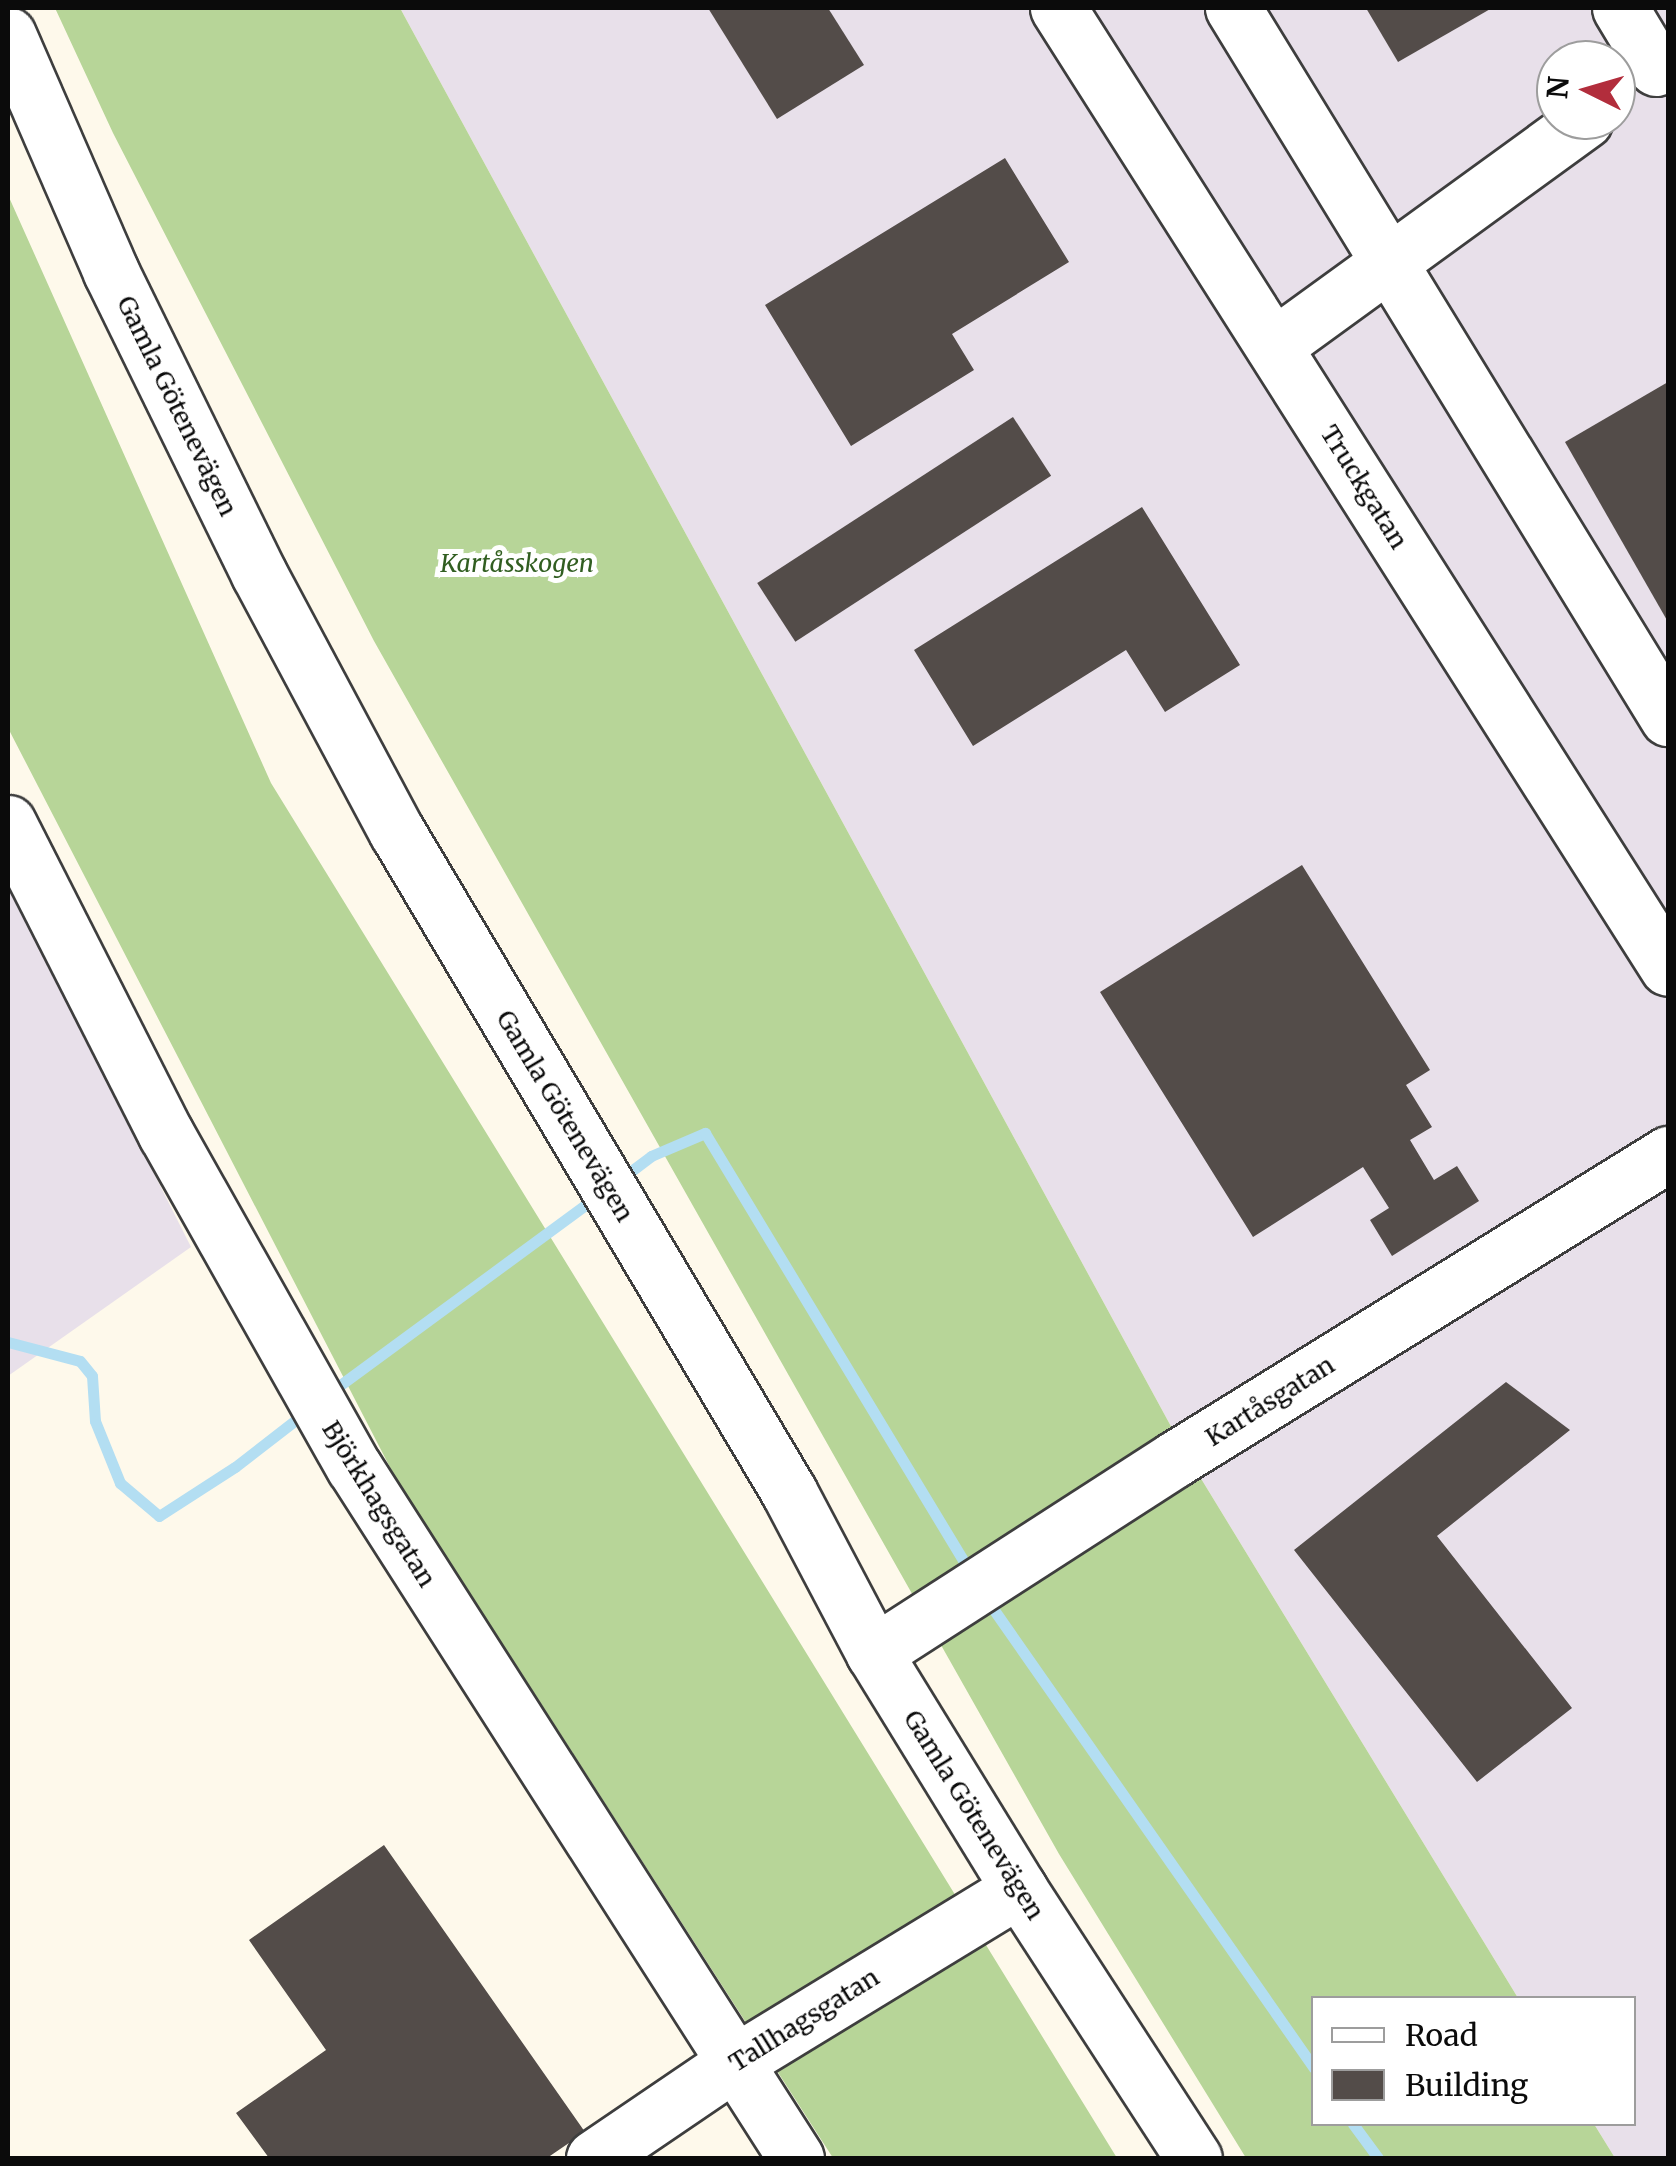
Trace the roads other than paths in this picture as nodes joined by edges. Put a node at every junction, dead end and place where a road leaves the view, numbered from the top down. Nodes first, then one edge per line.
1 (1058, 8) edge
2 (1233, 8) edge
3 (1620, 8) edge
4 (8, 35) edge
5 (1647, 78) edge
6 (1558, 140) edge
7 (1392, 262) junction
8 (1274, 346) junction
9 (1668, 718) edge
10 (8, 823) edge
11 (1668, 968) edge
12 (1668, 1154) edge
13 (874, 1653) junction
14 (1019, 1889) junction
15 (734, 2063) junction
16 (594, 2158) edge
17 (796, 2158) edge
18 (1194, 2158) edge

1 - 8 street, Truckgatan
2 - 7 street
3 - 5 street
4 - 13 street, Gamla Götenevägen
6 - 7 street
7 - 8 street
7 - 9 street
8 - 11 street, Truckgatan
10 - 15 street, Björkhagsgatan
12 - 13 street, Kartåsgatan
13 - 14 street, Gamla Götenevägen
14 - 15 street, Tallhagsgatan
14 - 18 street, Gamla Götenevägen
15 - 16 street, Tallhagsgatan
15 - 17 street, Björkhagsgatan

